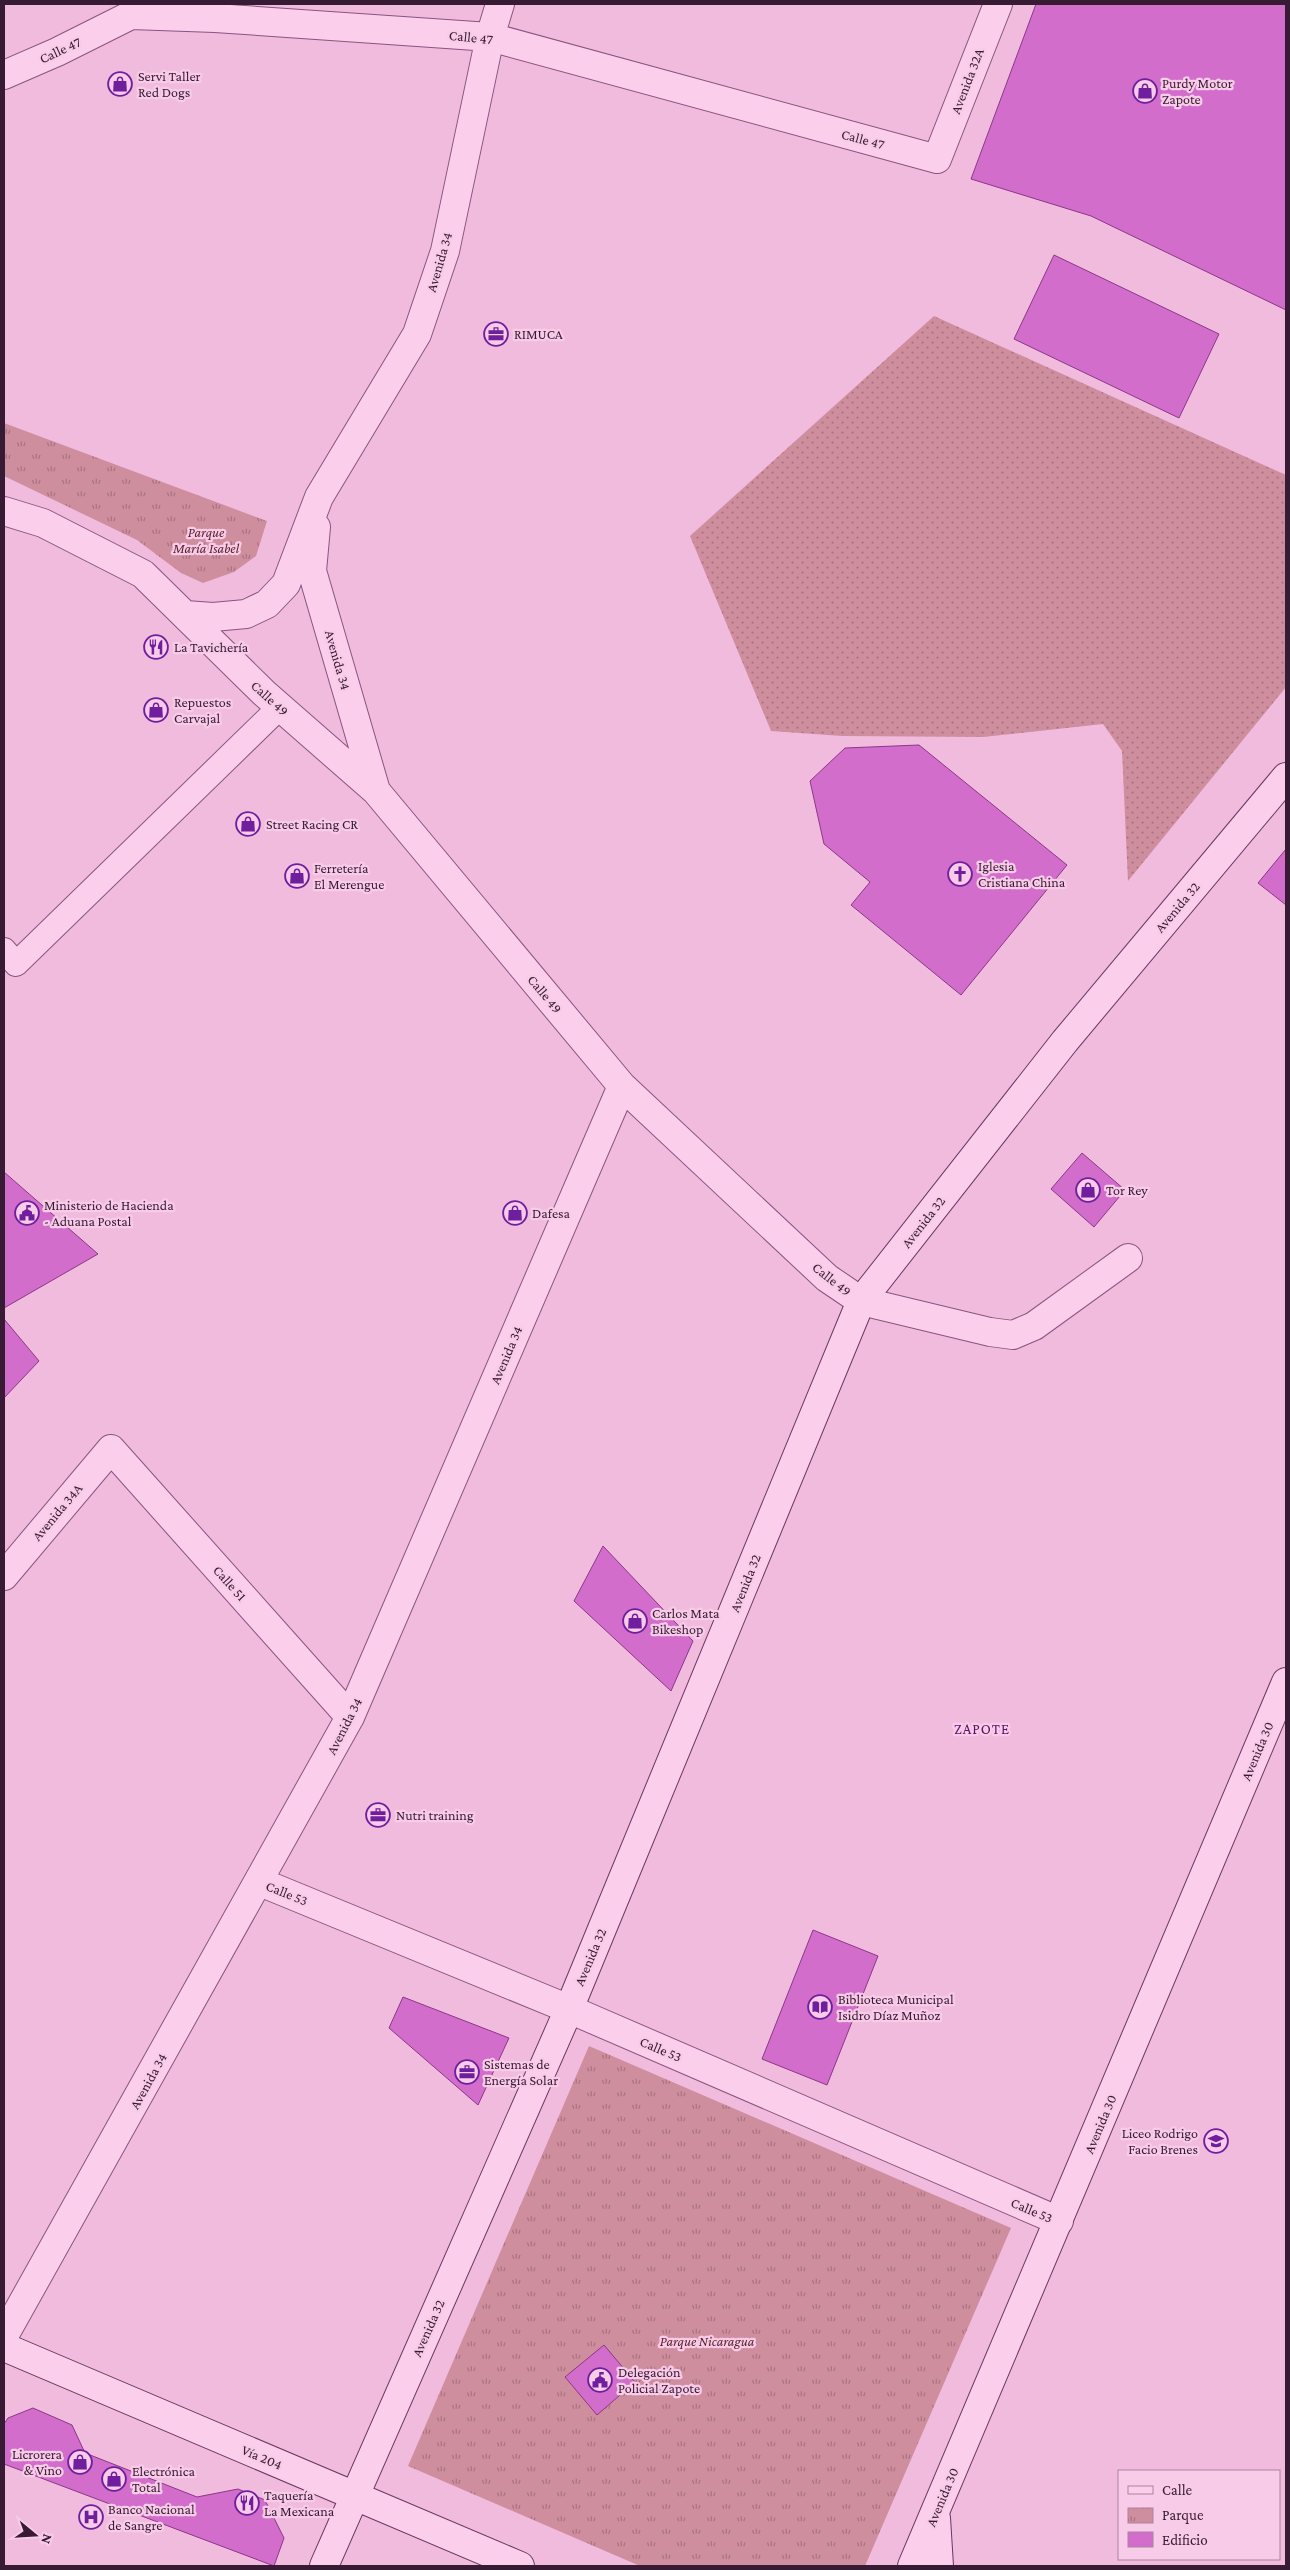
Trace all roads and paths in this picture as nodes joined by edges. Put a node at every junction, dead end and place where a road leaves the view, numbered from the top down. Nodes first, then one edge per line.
1 (500, 4) edge
2 (998, 4) edge
3 (490, 37) junction
4 (4, 75) edge
5 (937, 159) joint
6 (319, 497) junction
7 (4, 511) edge
8 (185, 615) junction
9 (280, 708) junction
10 (1286, 777) edge
11 (376, 791) junction
12 (4, 950) edge
13 (622, 1086) junction
14 (1128, 1258) dead end
15 (861, 1301) junction
16 (110, 1449) joint
17 (4, 1576) edge
18 (1286, 1682) edge
19 (350, 1717) junction
20 (260, 1882) junction
21 (569, 2009) junction
22 (1059, 2221) junction
23 (4, 2336) edge
24 (4, 2347) edge
25 (354, 2496) junction
26 (936, 2513) junction
27 (324, 2566) edge
28 (520, 2566) edge
29 (912, 2566) edge
30 (939, 2566) edge

1 - 3 street, Avenida 34
2 - 5 street, Avenida 32A
3 - 4 street, Calle 47
3 - 5 street, Calle 47
3 - 6 street, Avenida 34
6 - 8 street, Avenida 34
6 - 11 street, Avenida 34
7 - 8 street, Calle 49
8 - 9 street, Calle 49
9 - 11 street, Calle 49
9 - 12 lane
10 - 15 street, Avenida 32
11 - 13 street, Calle 49
13 - 15 street, Calle 49
13 - 19 street, Avenida 34
14 - 15 street, Calle 49
15 - 21 street, Avenida 32
16 - 17 street, Avenida 34A
16 - 19 street, Calle 51
18 - 22 street, Avenida 30
19 - 20 street, Avenida 34
20 - 21 street, Calle 53
20 - 23 street, Avenida 34
21 - 22 street, Calle 53
21 - 25 street, Avenida 32
22 - 26 street, Avenida 30
24 - 25 street, Vía 204
25 - 27 street, Avenida 32
25 - 28 street, Vía 204
26 - 29 street, Avenida 30
26 - 30 street

